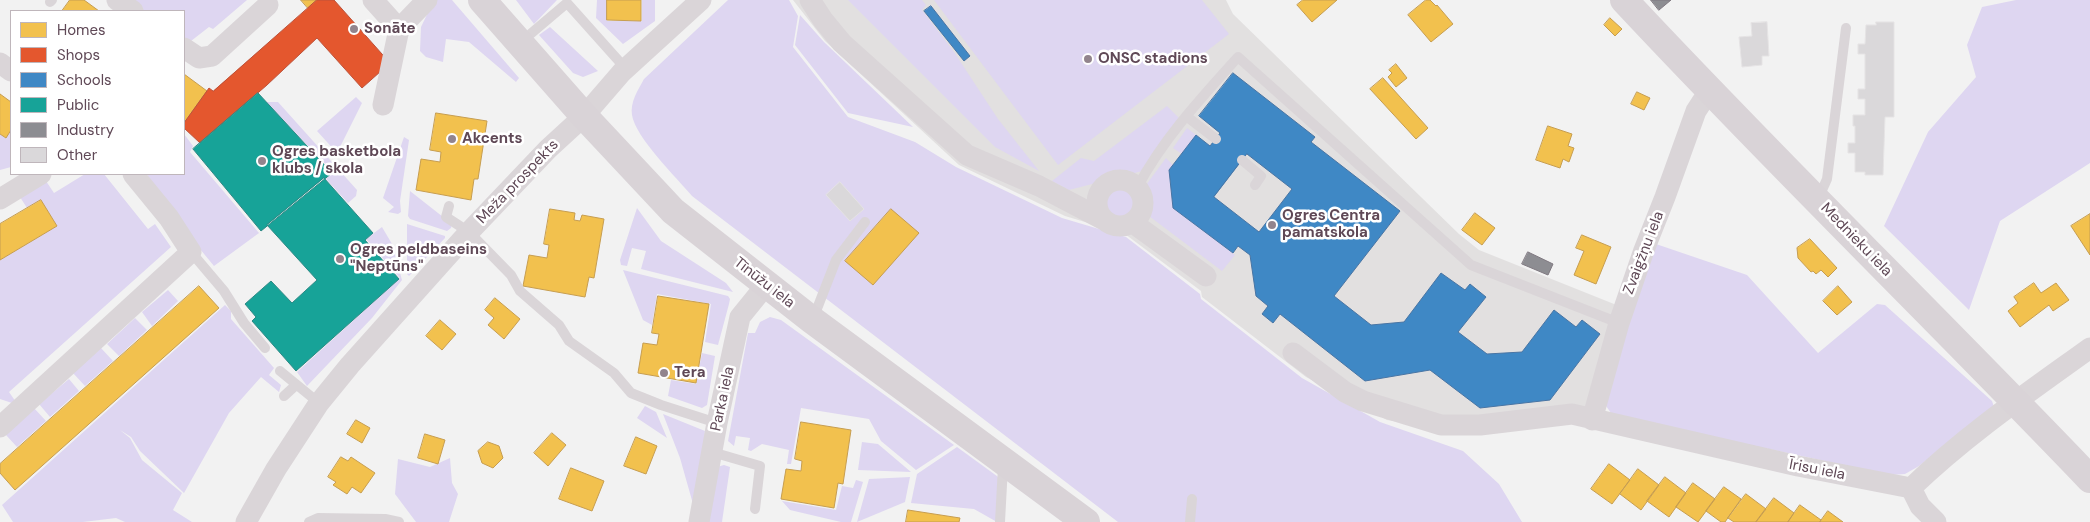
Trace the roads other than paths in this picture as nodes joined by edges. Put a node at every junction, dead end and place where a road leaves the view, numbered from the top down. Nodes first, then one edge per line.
1 (117, 0) edge
2 (374, 0) edge
3 (427, 0) edge
4 (482, 0) edge
5 (701, 0) edge
6 (810, 0) edge
7 (1624, 0) edge
8 (268, 5) dead end
9 (132, 10) edge
10 (1846, 28) dead end
11 (399, 29) junction
12 (520, 43) junction
13 (185, 49) edge
14 (626, 69) junction
15 (1709, 91) junction
16 (383, 105) dead end
17 (584, 116) junction
18 (1186, 116) junction
19 (1216, 139) dead end
20 (1242, 160) dead end
21 (40, 175) edge
22 (134, 175) edge
23 (1255, 184) dead end
24 (1137, 188) junction
25 (1100, 193) junction
26 (1061, 198) junction
27 (1815, 198) junction
28 (0, 199) edge
29 (448, 206) dead end
30 (1104, 220) junction
31 (865, 222) dead end
32 (1132, 223) junction
33 (469, 232) junction
34 (190, 252) junction
35 (1206, 276) dead end
36 (766, 285) junction
37 (812, 320) junction
38 (1619, 324) junction
39 (265, 348) dead end
40 (2090, 348) edge
41 (1293, 353) dead end
42 (280, 370) dead end
43 (296, 385) junction
44 (284, 396) dead end
45 (2016, 402) junction
46 (319, 403) junction
47 (1592, 420) junction
48 (717, 423) junction
49 (0, 427) edge
50 (712, 452) junction
51 (1004, 461) junction
52 (2090, 479) edge
53 (1911, 488) junction
54 (1192, 499) dead end
55 (756, 509) dead end
56 (246, 522) edge
57 (309, 522) edge
58 (399, 522) edge
59 (699, 522) edge
60 (1000, 522) edge
61 (1086, 522) edge
62 (1190, 522) edge
63 (1936, 522) edge

1 - 9 street
2 - 11 street
3 - 11 street
4 - 12 main road, Tīnūžu iela
5 - 14 street, Meža prospekts
6 - 26 street
7 - 15 main road, Mednieku iela
8 - 13 street
10 - 27 lane
11 - 16 street
12 - 14 lane
12 - 17 main road, Tīnūžu iela
14 - 17 street, Meža prospekts
15 - 27 main road, Mednieku iela
15 - 38 street, Zvaigžņu iela
17 - 33 street, Meža prospekts
17 - 36 main road, Tīnūžu iela
18 - 19 lane
18 - 24 lane
18 - 38 lane
20 - 23 lane
21 - 28 street
22 - 34 street
24 - 25 street
24 - 32 street
25 - 26 street
25 - 30 street
26 - 30 street
27 - 45 main road, Mednieku iela
29 - 33 lane
30 - 32 street
31 - 37 lane
32 - 35 street
33 - 46 street, Meža prospekts
33 - 48 lane
34 - 39 lane
34 - 49 street
36 - 37 main road, Tīnūžu iela
36 - 48 street, Parka iela
37 - 51 main road, Tīnūžu iela
38 - 47 street, Zvaigžņu iela
40 - 45 street
41 - 47 street, Īrisu iela
42 - 43 lane
43 - 44 lane
43 - 46 lane
45 - 52 main road, Mednieku iela
45 - 53 street
46 - 56 street, Meža prospekts
47 - 53 street, Īrisu iela
48 - 50 street, Parka iela
50 - 55 lane
50 - 59 street, Parka iela
51 - 60 lane
51 - 61 main road, Tīnūžu iela
53 - 63 street
54 - 62 lane
57 - 58 lane

